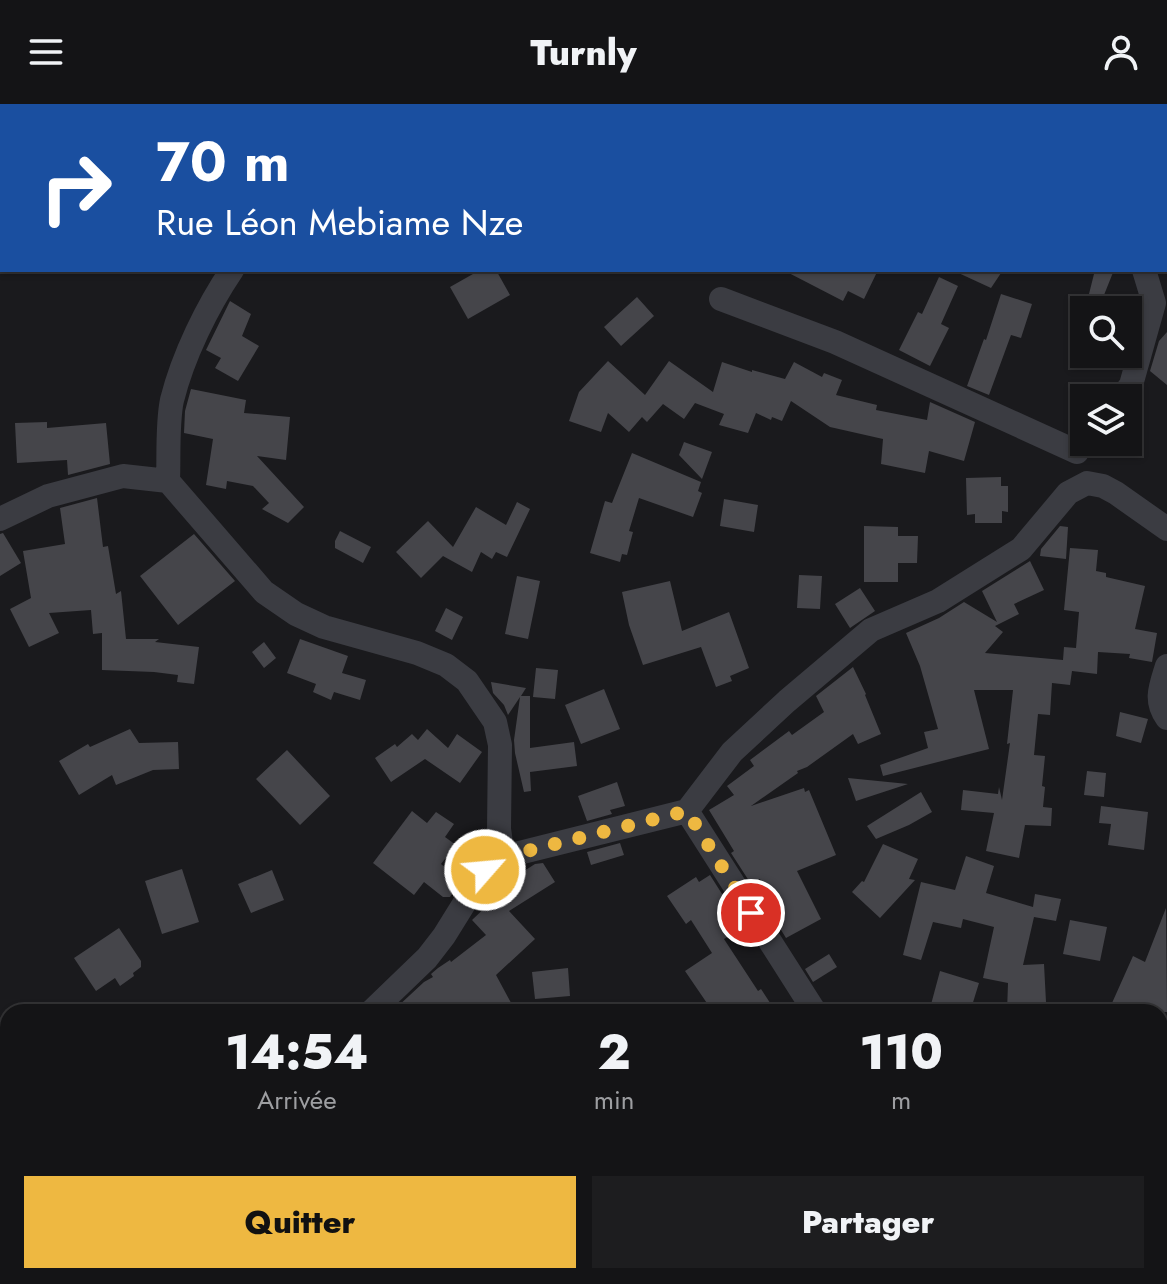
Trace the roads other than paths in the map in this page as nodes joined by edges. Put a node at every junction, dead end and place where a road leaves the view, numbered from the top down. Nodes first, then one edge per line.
1 (231, 272) edge
2 (1145, 272) edge
3 (721, 299) dead end
4 (1131, 384) edge
5 (1070, 442) edge
6 (1082, 456) edge
7 (168, 481) junction
8 (1087, 483) junction
9 (0, 519) edge
10 (1167, 529) edge
11 (1167, 666) edge
12 (1167, 718) edge
13 (687, 811) junction
14 (503, 857) junction
15 (379, 1004) edge
16 (810, 1004) edge

1 - 7 street
2 - 4 street
3 - 5 street
6 - 8 street
7 - 9 street
7 - 14 street
8 - 10 street
8 - 13 street
11 - 12 street
13 - 14 street
13 - 16 street
14 - 15 street

